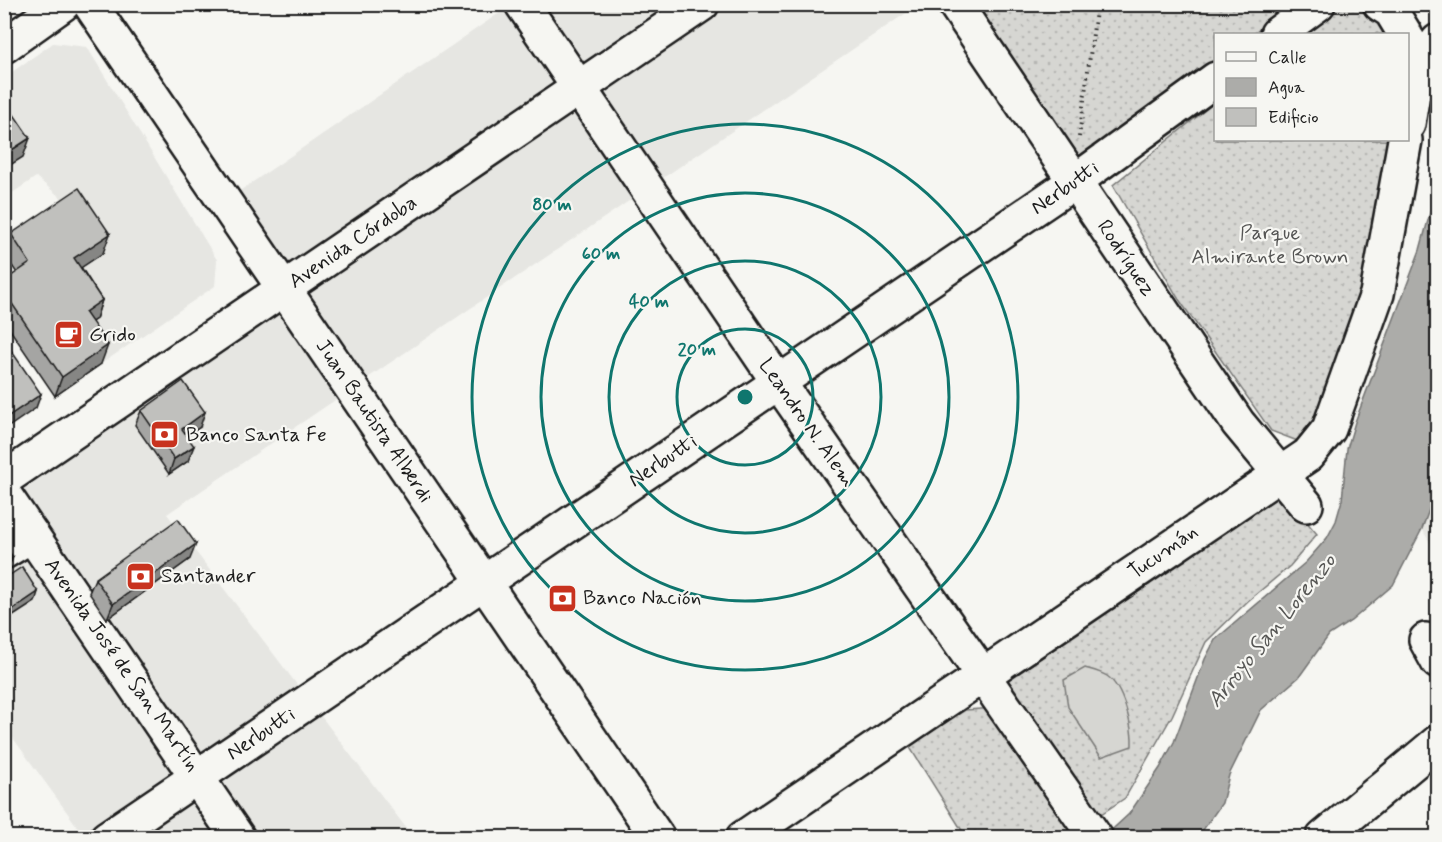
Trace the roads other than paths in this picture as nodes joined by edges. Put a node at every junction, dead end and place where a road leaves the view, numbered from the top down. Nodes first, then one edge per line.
1 (63, 4) edge
2 (90, 4) edge
3 (522, 4) edge
4 (702, 4) edge
5 (955, 4) edge
6 (1318, 4) edge
7 (1380, 4) edge
8 (1277, 33) edge
9 (1404, 33) edge
10 (1437, 41) edge
11 (4, 46) edge
12 (1412, 54) edge
13 (1214, 80) edge
14 (578, 88) junction
15 (1409, 96) edge
16 (1405, 141) edge
17 (1074, 182) junction
18 (285, 288) junction
19 (779, 383) junction
20 (1278, 473) junction
21 (4, 479) edge
22 (4, 494) edge
23 (1306, 505) dead end
24 (32, 535) junction
25 (4, 552) edge
26 (484, 583) junction
27 (983, 676) junction
28 (1437, 742) edge
29 (198, 777) junction
30 (107, 837) edge
31 (238, 837) edge
32 (658, 837) edge
33 (743, 837) edge
34 (1096, 837) edge
35 (1323, 837) edge

1 - 11 street
2 - 18 street, Juan Bautista Alberdi
3 - 14 street, Leandro N. Alem
4 - 14 street, Avenida Córdoba
5 - 17 street, Rodríguez
6 - 8 street
7 - 9 street
10 - 12 street
12 - 15 street
13 - 17 street, Nerbutti
14 - 18 street, Avenida Córdoba
14 - 19 street, Leandro N. Alem
16 - 20 street, Tucumán
17 - 19 street, Nerbutti
17 - 20 street, Rodríguez
18 - 21 street, Avenida Córdoba
18 - 26 street, Juan Bautista Alberdi
19 - 26 street, Nerbutti
19 - 27 street, Leandro N. Alem
20 - 23 street, Rodríguez
20 - 27 street, Tucumán
22 - 24 street, Avenida José de San Martín
24 - 25 street
24 - 29 street, Avenida José de San Martín
26 - 29 street, Nerbutti
26 - 32 street, Juan Bautista Alberdi
27 - 33 street, Tucumán
27 - 34 street, Leandro N. Alem
28 - 35 street
29 - 30 street, Nerbutti
29 - 31 street, Avenida José de San Martín

